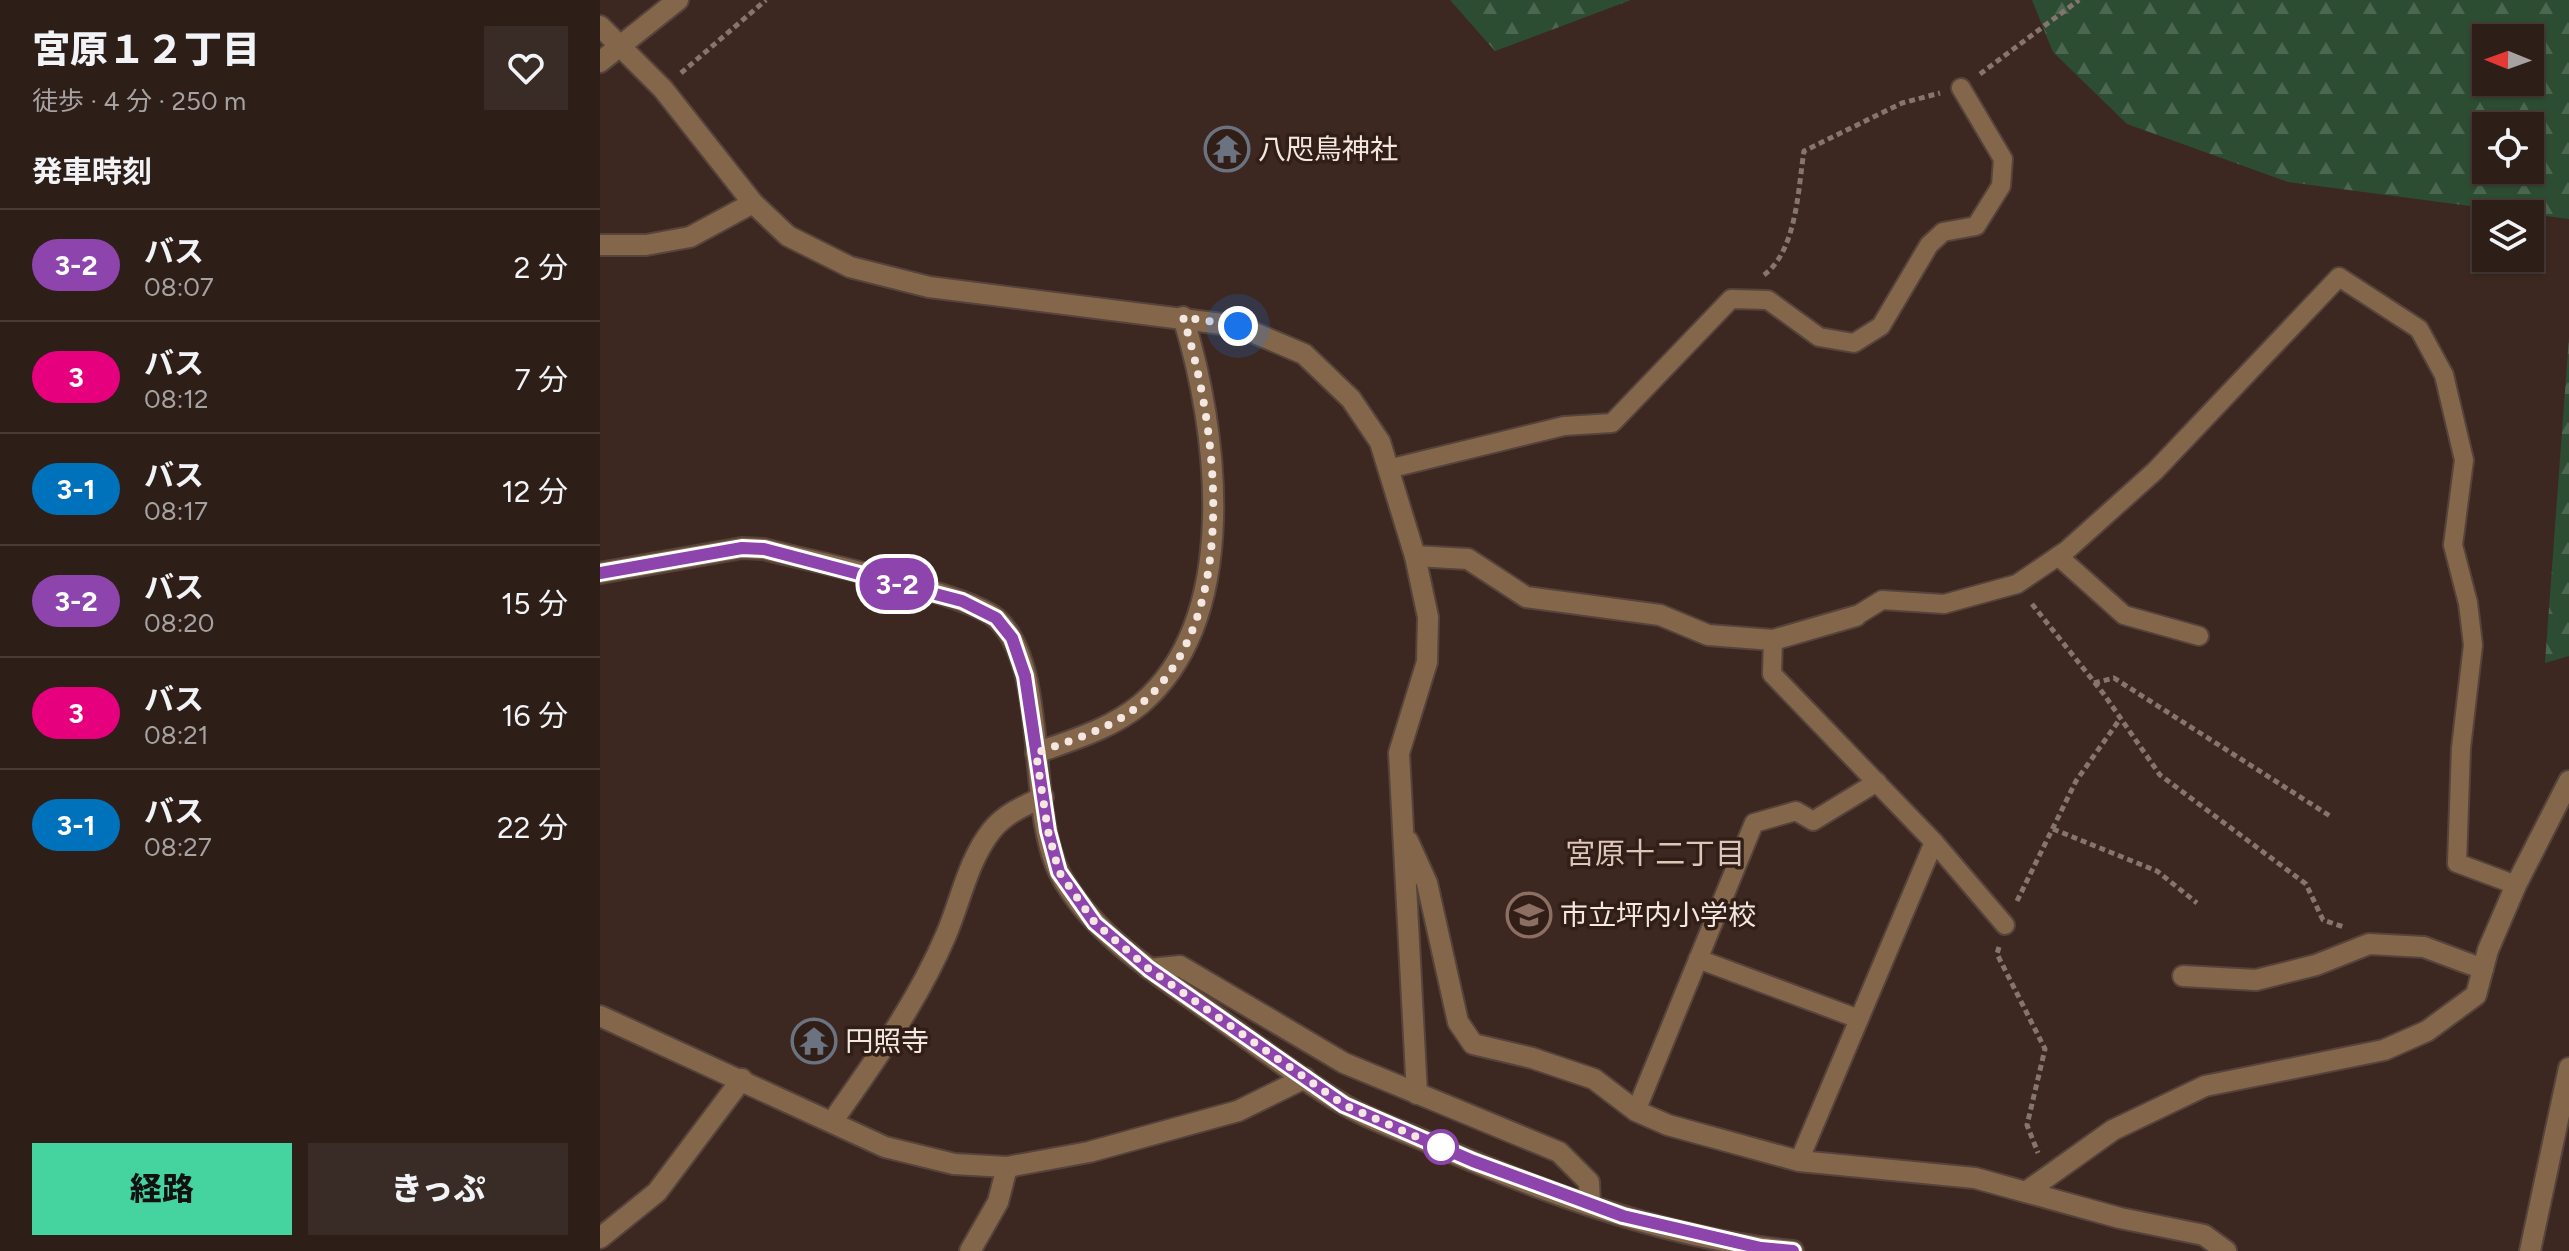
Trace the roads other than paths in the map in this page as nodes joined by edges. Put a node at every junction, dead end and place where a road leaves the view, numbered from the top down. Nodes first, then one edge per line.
1 (678, 0) edge
2 (600, 26) edge
3 (619, 48) junction
4 (600, 62) edge
5 (1961, 88) road end
6 (753, 203) junction
7 (600, 245) edge
8 (1183, 317) junction
9 (1388, 469) junction
10 (1415, 556) junction
11 (2058, 556) junction
12 (600, 573) edge
13 (1856, 616) joint
14 (2199, 636) dead end
15 (1773, 640) junction
16 (1036, 753) junction
17 (2569, 781) edge
18 (1877, 782) junction
19 (1043, 797) junction
20 (1403, 830) junction
21 (1934, 842) junction
22 (2516, 885) junction
23 (2005, 925) road end
24 (1698, 959) junction
25 (1149, 969) junction
26 (2483, 969) junction
27 (2183, 976) dead end
28 (600, 1016) edge
29 (1859, 1019) junction
30 (2569, 1068) edge
31 (1305, 1078) junction
32 (742, 1079) junction
33 (1417, 1094) junction
34 (1636, 1111) junction
35 (832, 1122) junction
36 (1799, 1161) junction
37 (1007, 1167) junction
38 (2026, 1192) junction
39 (1590, 1204) junction
40 (600, 1238) edge
41 (970, 1251) edge
42 (1793, 1251) edge
43 (2226, 1251) edge
44 (2530, 1251) edge

1 - 3 street
2 - 3 street
3 - 4 street
3 - 6 street
5 - 9 lane
6 - 7 street
6 - 8 street
8 - 9 street
8 - 16 street
9 - 10 street
10 - 15 street
10 - 20 street
11 - 13 lane
11 - 14 lane
11 - 22 lane
12 - 16 street
13 - 15 street
15 - 18 lane
16 - 19 street
17 - 22 street
18 - 21 lane
18 - 24 lane
19 - 25 street
19 - 35 street
20 - 33 street
20 - 34 street
21 - 23 lane
21 - 29 lane
22 - 26 street
24 - 29 lane
24 - 34 lane
25 - 31 street
25 - 33 street
26 - 27 street
26 - 38 street
28 - 32 street
29 - 36 lane
30 - 44 street
31 - 37 street
31 - 39 street
32 - 35 street
32 - 40 street
33 - 39 street
34 - 36 street
35 - 37 street
36 - 38 street
37 - 41 street
38 - 43 street
39 - 42 street

